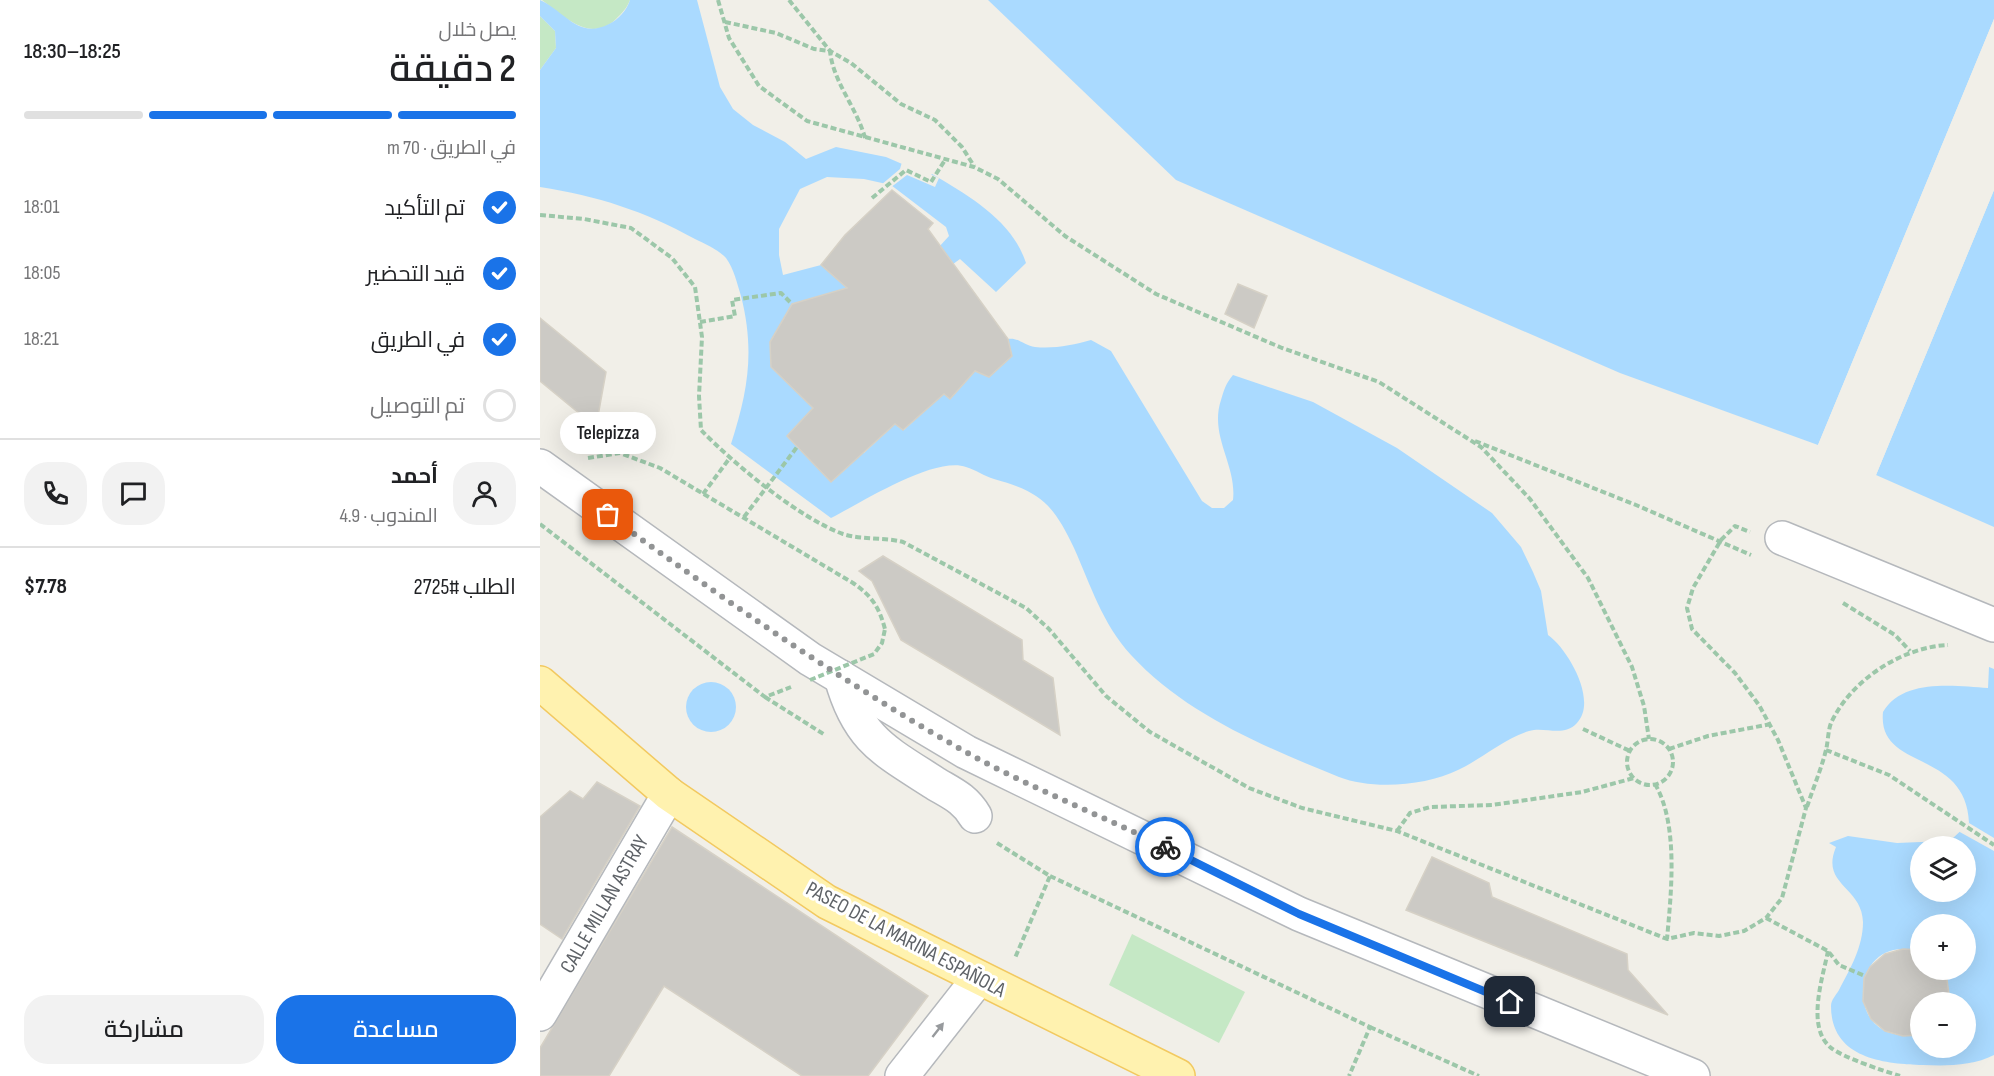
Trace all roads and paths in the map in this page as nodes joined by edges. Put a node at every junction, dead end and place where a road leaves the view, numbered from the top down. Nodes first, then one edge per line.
1 (718, 0) edge
2 (789, 0) edge
3 (725, 22) junction
4 (830, 51) junction
5 (865, 138) junction
6 (945, 160) junction
7 (974, 167) junction
8 (872, 198) dead end
9 (540, 214) edge
10 (792, 304) dead end
11 (700, 322) junction
12 (1465, 437) junction
13 (797, 447) dead end
14 (586, 458) dead end
15 (729, 459) junction
16 (540, 466) edge
17 (703, 494) junction
18 (744, 517) junction
19 (540, 524) edge
20 (1786, 539) joint
21 (1721, 540) junction
22 (1752, 556) dead end
23 (1836, 600) dead end
24 (1994, 625) edge
25 (1957, 648) dead end
26 (1910, 651) junction
27 (826, 679) junction
28 (540, 683) edge
29 (1771, 724) junction
30 (1583, 729) dead end
31 (1649, 739) junction
32 (1669, 749) junction
33 (1826, 750) junction
34 (1630, 751) junction
35 (1634, 778) junction
36 (1654, 784) junction
37 (669, 794) junction
38 (1806, 808) junction
39 (975, 816) dead end
40 (1397, 831) junction
41 (1994, 845) edge
42 (1050, 876) dead end
43 (1766, 918) junction
44 (1667, 939) junction
45 (1828, 951) junction
46 (1865, 976) dead end
47 (979, 978) junction
48 (540, 1014) edge
49 (1370, 1027) junction
50 (902, 1076) edge
51 (1178, 1076) edge
52 (1349, 1076) edge
53 (1479, 1076) edge
54 (1693, 1076) edge
55 (1900, 1076) edge

1 - 3 path
2 - 4 path
3 - 4 path
3 - 5 path
4 - 5 path
4 - 7 path
5 - 6 path
6 - 7 path
6 - 8 path
7 - 12 path
9 - 11 path
10 - 11 path
11 - 15 path
12 - 21 path
12 - 31 path
13 - 18 path, bridge
14 - 17 path
15 - 17 path
15 - 40 path
16 - 27 street
17 - 18 path
18 - 27 path, bridge
19 - 27 path
20 - 21 path
20 - 24 street
21 - 22 path
21 - 29 path
23 - 26 path
25 - 26 path
26 - 33 path
27 - 39 street
27 - 54 street
28 - 37 main road, PASEO DE LA MARINA ESPAÑOLA
29 - 32 path
29 - 38 path
30 - 34 path
31 - 32 path
31 - 34 path
32 - 36 path
33 - 38 path
33 - 41 path
34 - 35 path
35 - 36 path
35 - 40 path
36 - 44 path
37 - 47 main road, PASEO DE LA MARINA ESPAÑOLA
37 - 48 street, CALLE MILLAN ASTRAY
38 - 43 path
40 - 44 path
42 - 49 path
43 - 44 path
43 - 45 path
45 - 46 path
45 - 55 path
50 -> 47 street
47 - 51 main road, PASEO DE LA MARINA ESPAÑOLA
49 - 52 path
49 - 53 path

